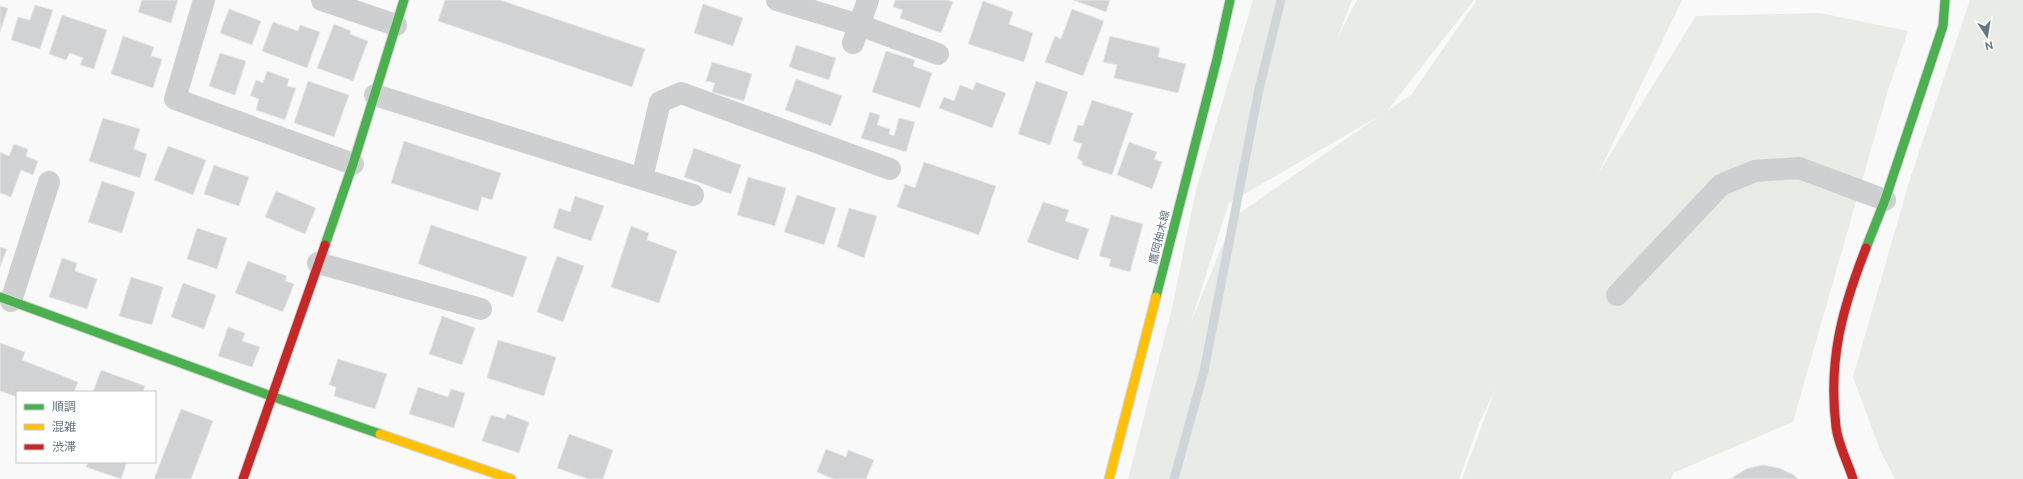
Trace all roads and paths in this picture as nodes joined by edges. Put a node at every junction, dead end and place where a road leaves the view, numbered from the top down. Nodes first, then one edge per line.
1 (204, 0) edge
2 (322, 0) edge
3 (404, 0) edge
4 (777, 0) edge
5 (868, 0) edge
6 (1230, 0) edge
7 (1945, 0) edge
8 (396, 25) junction
9 (856, 34) junction
10 (938, 54) dead end
11 (375, 95) junction
12 (353, 164) junction
13 (890, 169) dead end
14 (642, 178) junction
15 (49, 182) dead end
16 (693, 195) dead end
17 (1885, 200) junction
18 (318, 262) junction
19 (1617, 295) dead end
20 (5, 299) edge
21 (481, 309) dead end
22 (271, 396) junction
23 (243, 479) edge
24 (511, 479) edge
25 (1109, 479) edge
26 (1853, 479) edge

1 - 12 street
2 - 8 street
3 - 8 street
4 - 9 street
5 - 9 street
6 - 25 street, 鷹岡柚木線
7 - 17 street
8 - 11 street
9 - 10 street
11 - 12 street
11 - 14 street
12 - 18 street
13 - 14 street
14 - 16 street
15 - 20 street
17 - 19 street
17 - 26 street
18 - 21 street
18 - 22 street
20 - 22 street
22 - 23 street
22 - 24 street

